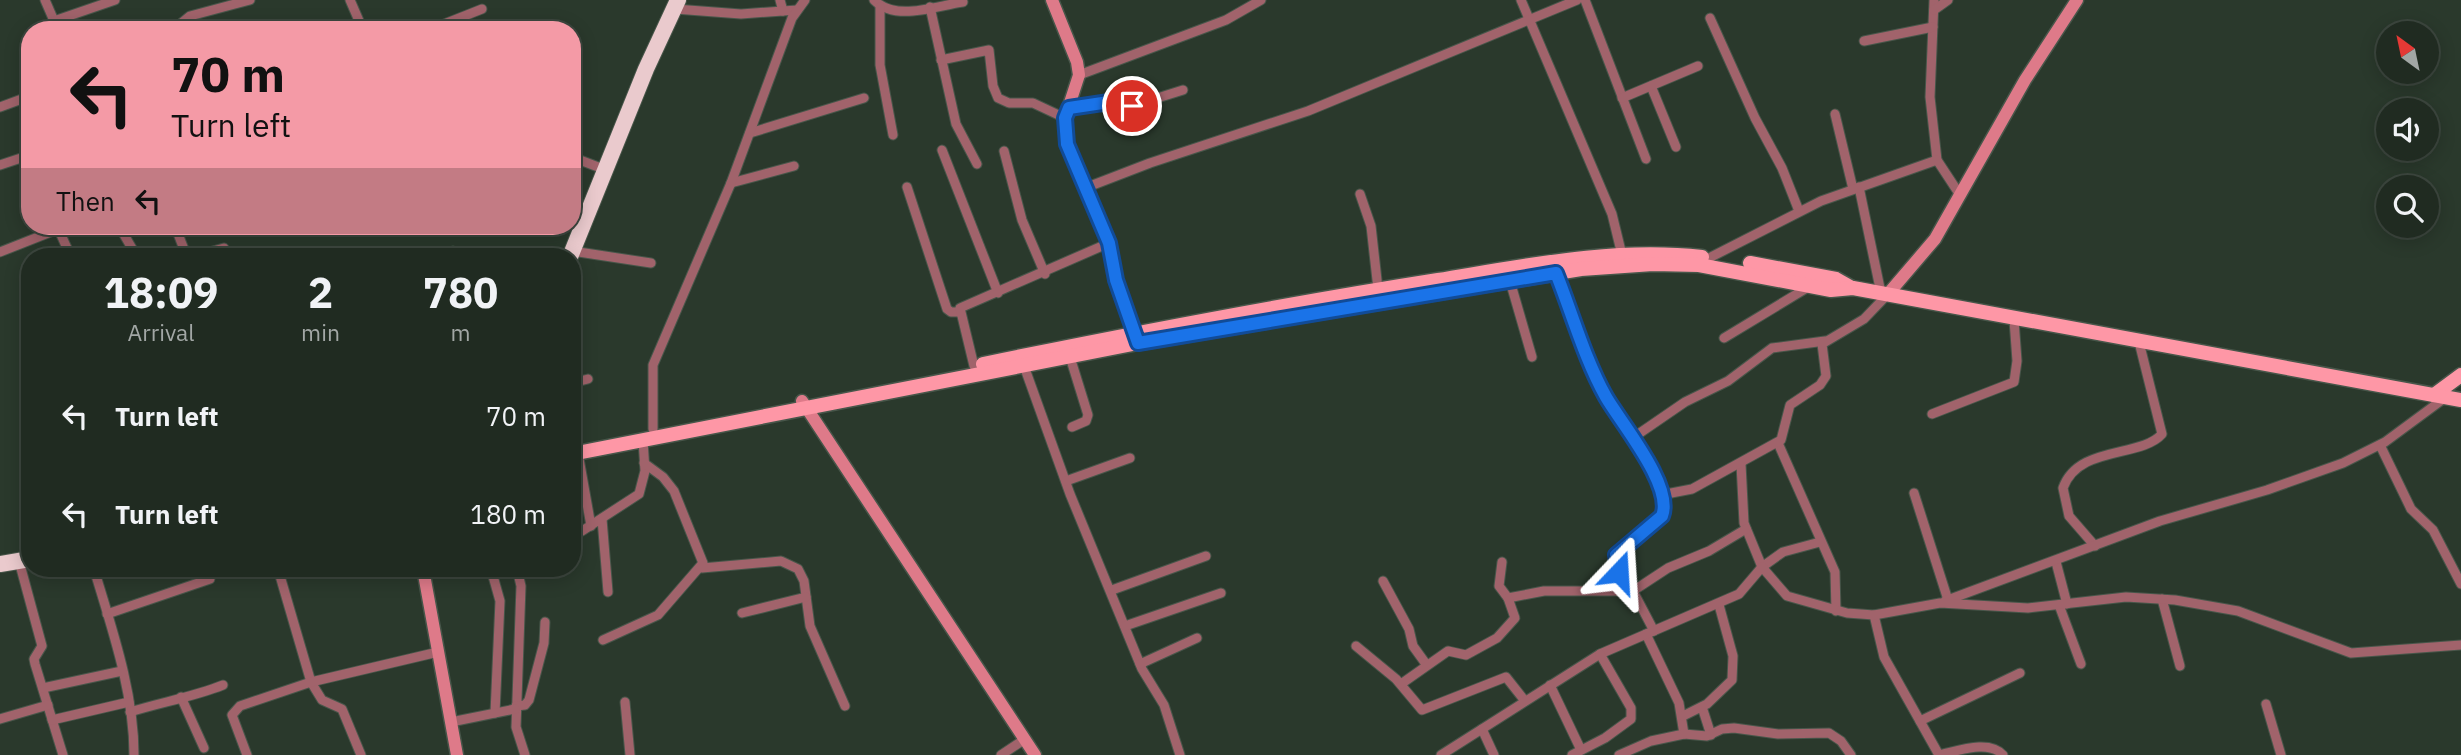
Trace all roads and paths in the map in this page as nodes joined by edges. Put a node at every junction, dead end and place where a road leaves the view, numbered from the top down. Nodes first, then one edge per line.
1 (46, 0) edge
2 (115, 0) edge
3 (250, 0) edge
4 (350, 0) edge
5 (780, 0) edge
6 (806, 0) edge
7 (1052, 0) edge
8 (1261, 0) edge
9 (1521, 0) edge
10 (1577, 0) edge
11 (1586, 0) edge
12 (1934, 0) edge
13 (1948, 0) edge
14 (2077, 0) edge
15 (963, 2) dead end
16 (877, 3) edge
17 (676, 5) edge
18 (930, 7) junction
19 (482, 9) dead end
20 (797, 10) junction
21 (1934, 10) junction
22 (783, 11) junction
23 (1528, 18) junction
24 (1710, 18) dead end
25 (54, 21) edge
26 (67, 21) edge
27 (185, 21) edge
28 (359, 21) edge
29 (452, 21) edge
30 (1933, 27) junction
31 (1864, 41) dead end
32 (941, 60) junction
33 (1698, 66) dead end
34 (1079, 75) junction
35 (1651, 86) junction
36 (1183, 90) dead end
37 (864, 98) dead end
38 (21, 99) edge
39 (1622, 99) junction
40 (0, 107) edge
41 (1067, 113) junction
42 (1835, 114) dead end
43 (750, 133) junction
44 (893, 135) dead end
45 (1676, 147) dead end
46 (942, 150) dead end
47 (1004, 151) dead end
48 (21, 158) edge
49 (1646, 159) dead end
50 (581, 160) edge
51 (1937, 160) junction
52 (977, 164) dead end
53 (0, 166) edge
54 (794, 166) dead end
55 (606, 170) junction
56 (731, 183) junction
57 (906, 187) dead end
58 (1085, 188) junction
59 (1856, 188) junction
60 (1360, 194) dead end
61 (1960, 195) junction
62 (1799, 211) junction
63 (581, 230) edge
64 (42, 235) edge
65 (1109, 243) junction
66 (0, 252) edge
67 (581, 255) edge
68 (1622, 255) junction
69 (1709, 258) junction
70 (651, 263) dead end
71 (1556, 273) junction
72 (1045, 274) junction
73 (1510, 281) junction
74 (1811, 285) junction
75 (1853, 288) junction
76 (1378, 289) junction
77 (998, 293) junction
78 (1884, 294) junction
79 (959, 312) junction
80 (2014, 320) junction
81 (1136, 338) junction
82 (1724, 338) dead end
83 (1825, 341) junction
84 (2139, 342) junction
85 (1070, 357) junction
86 (1532, 357) dead end
87 (974, 366) junction
88 (1024, 366) junction
89 (2461, 375) edge
90 (589, 379) dead end
91 (581, 381) edge
92 (2440, 396) junction
93 (2461, 400) edge
94 (804, 404) junction
95 (1932, 414) dead end
96 (1072, 427) dead end
97 (653, 429) junction
98 (1634, 437) junction
99 (643, 440) junction
100 (1778, 443) junction
101 (2379, 445) junction
102 (581, 449) edge
103 (581, 450) edge
104 (1130, 457) dead end
105 (644, 463) junction
106 (1741, 464) junction
107 (1066, 481) junction
108 (581, 482) edge
109 (1914, 493) dead end
110 (1661, 495) junction
111 (602, 519) junction
112 (591, 526) junction
113 (1746, 529) junction
114 (581, 530) edge
115 (1820, 542) junction
116 (2095, 546) junction
117 (0, 555) edge
118 (21, 556) edge
119 (1206, 556) dead end
120 (21, 558) edge
121 (1502, 562) dead end
122 (2056, 562) junction
123 (0, 564) edge
124 (1762, 567) junction
125 (702, 568) junction
126 (30, 577) edge
127 (96, 577) edge
128 (280, 577) edge
129 (424, 577) edge
130 (493, 577) edge
131 (519, 577) edge
132 (210, 579) dead end
133 (1382, 581) dead end
134 (2461, 584) edge
135 (1112, 590) junction
136 (1628, 591) junction
137 (608, 592) dead end
138 (1221, 593) dead end
139 (806, 597) junction
140 (1508, 598) junction
141 (2162, 599) junction
142 (1944, 602) junction
143 (2063, 604) junction
144 (1719, 605) junction
145 (1836, 611) junction
146 (742, 612) dead end
147 (107, 614) junction
148 (1874, 615) junction
149 (545, 622) dead end
150 (1125, 626) junction
151 (1650, 632) junction
152 (1197, 638) dead end
153 (603, 640) dead end
154 (2461, 645) edge
155 (1356, 646) dead end
156 (438, 652) junction
157 (1600, 654) junction
158 (1140, 664) junction
159 (1426, 664) junction
160 (2081, 664) dead end
161 (2180, 666) dead end
162 (122, 671) junction
163 (2020, 673) dead end
164 (311, 682) junction
165 (1401, 684) junction
166 (223, 685) dead end
167 (1550, 685) junction
168 (43, 688) junction
169 (181, 697) junction
170 (1525, 701) junction
171 (625, 702) dead end
172 (2266, 704) dead end
173 (48, 705) junction
174 (845, 706) dead end
175 (130, 707) junction
176 (515, 707) junction
177 (1702, 707) junction
178 (495, 713) junction
179 (1683, 716) junction
180 (0, 719) edge
181 (51, 720) junction
182 (1920, 721) junction
183 (451, 722) junction
184 (1482, 729) junction
185 (1684, 734) junction
186 (1711, 735) junction
187 (1025, 739) junction
188 (204, 748) dead end
189 (629, 754) edge
190 (1575, 754) edge
191 (64, 755) edge
192 (134, 755) edge
193 (247, 755) edge
194 (361, 755) edge
195 (457, 755) edge
196 (525, 755) edge
197 (1001, 755) edge
198 (1035, 755) edge
199 (1180, 755) edge
200 (1441, 755) edge
201 (1494, 755) edge
202 (1619, 755) edge
203 (1850, 755) edge
204 (1939, 755) edge
205 (2003, 755) edge
206 (2281, 755) edge

1 - 25 street
2 - 26 street
3 - 27 street
4 - 28 street
5 - 22 street
6 - 20 street
7 - 34 street
8 - 34 street
9 - 23 street
10 - 23 street
11 - 39 street
12 - 21 street
13 - 21 street
14 - 61 street
15 - 18 street
16 - 18 street
16 - 44 street
17 - 22 street
17 - 55 highway
18 - 32 street
19 - 29 street
20 - 22 street
20 - 43 street
21 - 30 street
23 - 58 street
23 - 68 street
24 - 62 street
30 - 31 street
30 - 51 street
32 - 41 street
32 - 52 street
33 - 35 street
34 - 41 street
35 - 39 street
35 - 45 street
36 - 41 street
37 - 43 street
38 - 40 street
39 - 49 street
41 - 58 street
42 - 59 street
43 - 56 street
46 - 77 street
47 - 72 street
48 - 53 street
50 - 55 street
51 - 59 street
51 - 61 street
54 - 56 street
55 - 63 highway
56 - 97 street
57 - 79 street
58 - 65 street
59 - 62 street
59 - 78 street
60 - 76 street
61 - 78 street
62 - 69 street
64 - 66 street
65 - 72 street
65 - 81 street
67 - 70 street
68 - 69 main road
68 - 76 main road
69 - 75 main road
71 - 73 main road
71 - 74 main road
71 - 98 street
72 - 77 street
73 - 81 main road
73 - 86 street
74 - 75 main road
74 - 82 street
75 - 78 main road
76 - 81 main road
77 - 79 street
78 - 80 main road
78 - 83 street
79 - 87 street
80 - 84 main road
80 - 95 street
81 - 85 main road
81 - 87 main road
83 - 98 street
83 - 100 street
84 - 92 main road
84 - 116 street
85 - 88 main road
85 - 96 street
87 - 94 main road
88 - 94 main road
88 - 107 street
89 - 92 main road
90 - 91 street
92 - 93 main road
92 - 101 street
94 - 97 main road
94 - 99 main road
94 - 187 street
97 - 102 main road
98 - 110 street
99 - 103 main road
99 - 105 street
100 - 106 street
100 - 115 street
101 - 116 street
101 - 134 street
104 - 107 street
105 - 111 street
105 - 125 street
106 - 110 street
106 - 113 street
107 - 135 street
108 - 112 street
109 - 142 street
110 - 136 street
111 - 112 street
111 - 137 street
112 - 114 street
113 - 124 street
113 - 136 street
115 - 124 street
115 - 145 street
116 - 122 street
117 - 118 highway
119 - 135 street
120 - 123 highway
121 - 140 street
122 - 142 street
122 - 143 street
124 - 144 street
124 - 145 street
125 - 139 street
125 - 153 street
126 - 168 street
127 - 147 street
128 - 164 street
129 - 156 street
130 - 178 street
131 - 176 street
132 - 147 street
133 - 159 street
135 - 150 street
136 - 140 street
136 - 151 street
138 - 150 street
139 - 146 street
139 - 174 street
140 - 159 street
141 - 143 street
141 - 154 street
141 - 161 street
142 - 143 street
142 - 148 street
143 - 160 street
144 - 151 street
144 - 177 street
145 - 148 street
147 - 162 street
148 - 182 street
149 - 176 street
150 - 158 street
151 - 157 street
151 - 179 street
152 - 158 street
155 - 165 street
156 - 164 street
156 - 183 street
157 - 167 street
157 - 190 street
158 - 199 street
159 - 165 street
162 - 168 street
162 - 175 street
163 - 182 street
164 - 193 street
164 - 194 street
165 - 170 street
166 - 169 street
167 - 170 street
167 - 190 street
168 - 173 street
169 - 175 street
169 - 188 street
170 - 184 street
171 - 189 street
172 - 206 street
173 - 180 street
173 - 181 street
175 - 181 street
175 - 192 street
176 - 178 street
176 - 196 street
177 - 179 street
177 - 186 street
178 - 183 street
179 - 185 street
181 - 191 street
182 - 204 street
183 - 195 street
184 - 200 street
184 - 201 street
185 - 186 street
185 - 202 street
186 - 203 street
187 - 197 street
187 - 198 street
204 - 205 street

